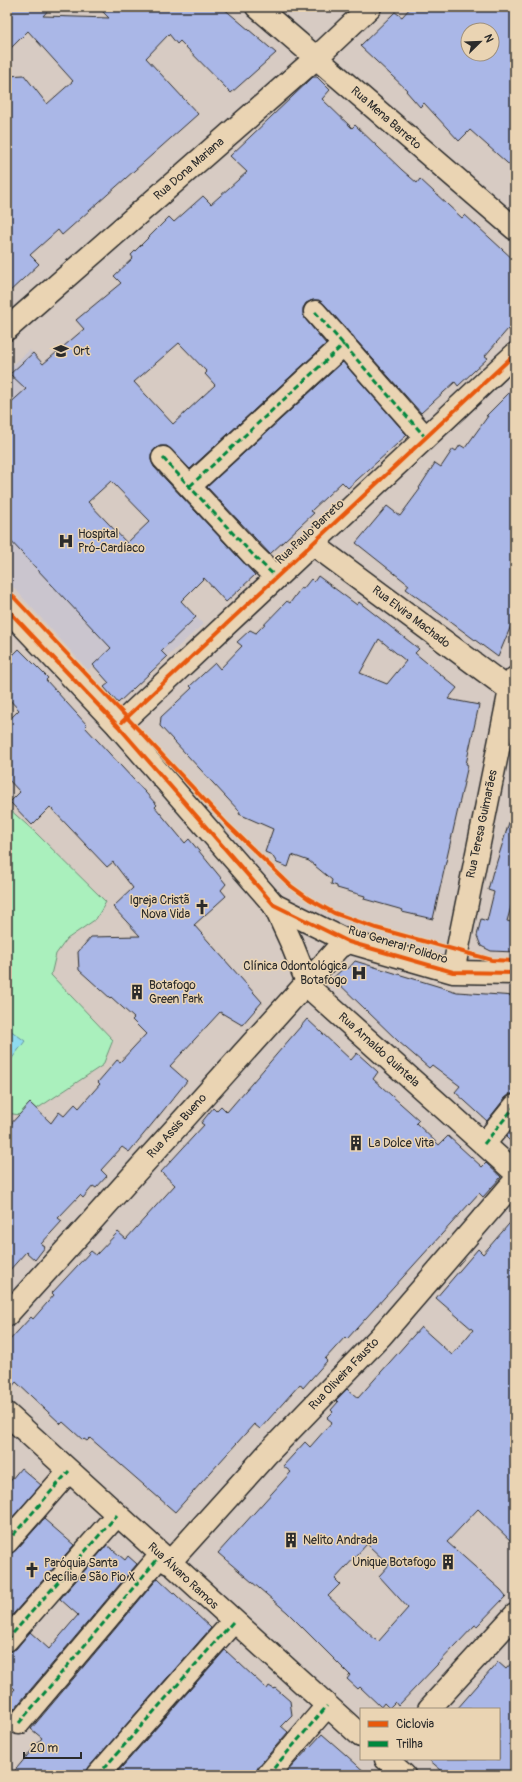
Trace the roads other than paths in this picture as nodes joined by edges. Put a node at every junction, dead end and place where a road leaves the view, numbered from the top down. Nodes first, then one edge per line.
1 (258, 7) edge
2 (370, 7) edge
3 (316, 58) junction
4 (515, 229) edge
5 (316, 312) dead end
6 (7, 329) edge
7 (344, 344) junction
8 (515, 354) edge
9 (425, 438) junction
10 (163, 458) dead end
11 (190, 486) junction
12 (313, 544) junction
13 (276, 577) junction
14 (7, 609) edge
15 (513, 684) edge
16 (118, 726) junction
17 (274, 905) junction
18 (349, 942) junction
19 (453, 972) junction
20 (515, 973) edge
21 (306, 982) junction
22 (515, 1106) edge
23 (484, 1144) junction
24 (515, 1172) edge
25 (515, 1181) edge
26 (7, 1315) edge
27 (7, 1414) edge
28 (69, 1471) junction
29 (117, 1515) junction
30 (7, 1542) edge
31 (165, 1559) junction
32 (515, 1615) edge
33 (233, 1622) junction
34 (7, 1640) edge
35 (327, 1706) junction
36 (430, 1708) edge
37 (19, 1723) dead end
38 (360, 1735) edge
39 (387, 1760) edge
40 (98, 1775) edge
41 (268, 1775) edge
42 (404, 1775) edge

1 - 3 street, Rua Mena Barreto
2 - 3 street, Rua Dona Mariana
3 - 4 street, Rua Mena Barreto
3 - 6 street, Rua Dona Mariana
5 - 7 street
7 - 9 street
7 - 11 street
8 - 9 street, Rua Paulo Barreto
9 - 12 street, Rua Paulo Barreto
10 - 11 street
11 - 13 street
12 - 13 street, Rua Paulo Barreto
12 - 15 street, Rua Elvira Machado
13 - 16 street, Rua Paulo Barreto
14 - 16 street, Rua General Polidoro
15 - 19 street, Rua Teresa Guimarães
16 - 17 street, Rua General Polidoro
17 - 18 street, Rua General Polidoro
17 - 21 street, Rua Arnaldo Quintela
18 - 19 street, Rua General Polidoro
18 - 21 street, Rua Assis Bueno
19 - 20 street, Rua General Polidoro
21 - 23 street, Rua Arnaldo Quintela
21 - 26 street, Rua Assis Bueno
22 - 23 street
23 - 24 street, Rua Arnaldo Quintela
25 - 31 street, Rua Oliveira Fausto
27 - 28 street, Rua Álvaro Ramos
28 - 29 street, Rua Álvaro Ramos
28 - 30 street
29 - 31 street, Rua Álvaro Ramos
29 - 34 street
31 - 33 street, Rua Álvaro Ramos
31 - 37 street, Rua Oliveira Fausto
32 - 36 street
33 - 35 street, Rua Álvaro Ramos
33 - 40 street
35 - 38 street, Rua Álvaro Ramos
35 - 41 street
39 - 42 street

